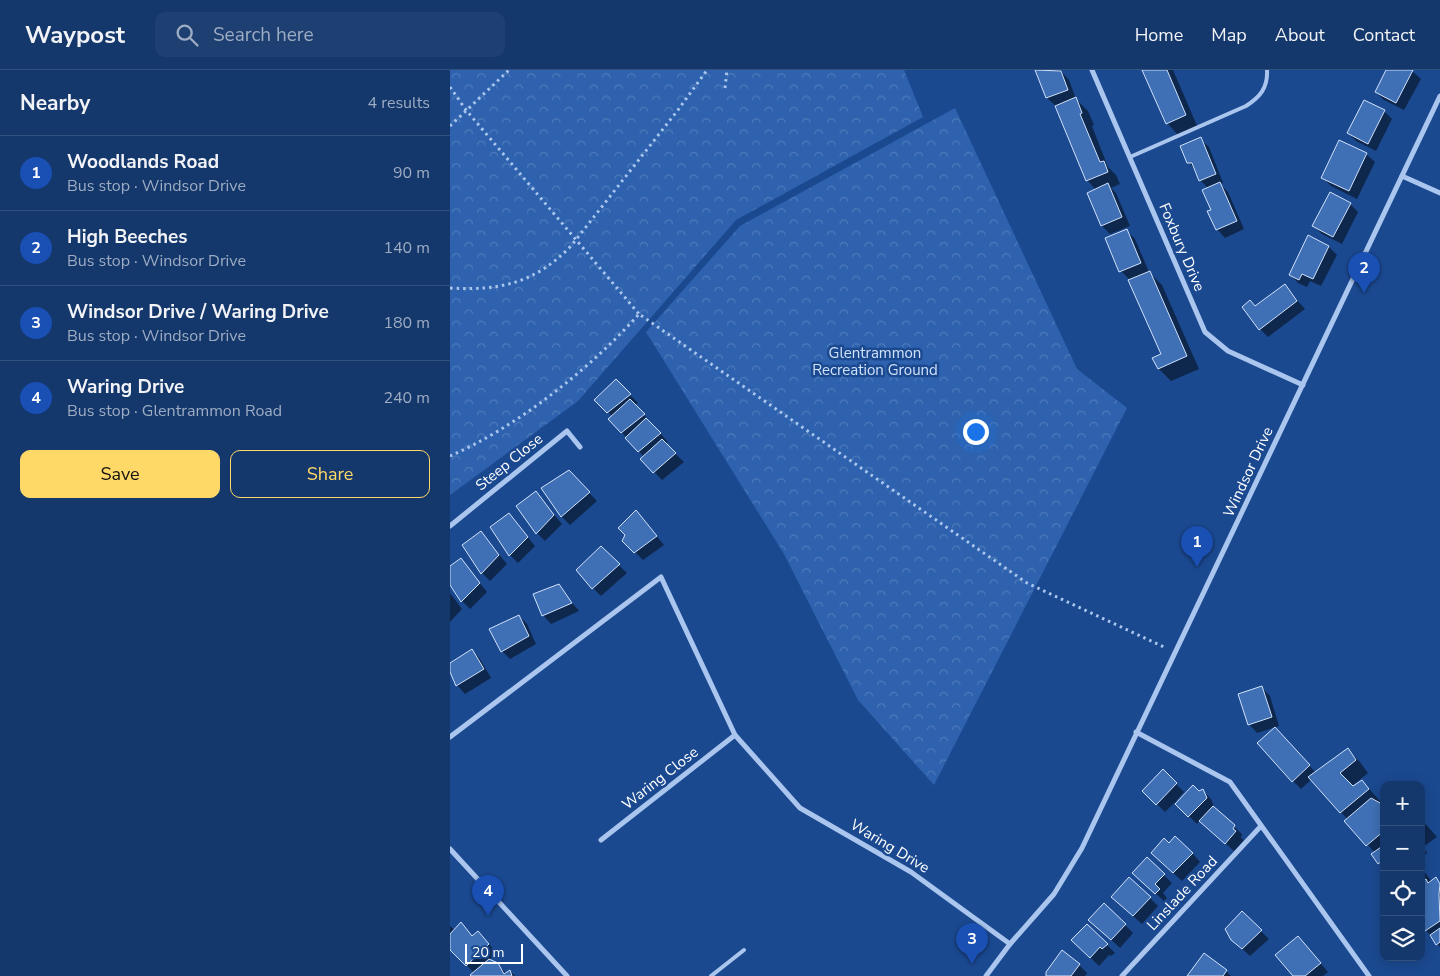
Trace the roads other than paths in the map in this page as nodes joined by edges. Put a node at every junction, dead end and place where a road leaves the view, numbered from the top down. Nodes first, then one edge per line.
1 (1092, 70) edge
2 (1267, 70) edge
3 (1440, 96) edge
4 (1130, 157) junction
5 (1402, 176) junction
6 (1440, 193) edge
7 (1303, 385) junction
8 (580, 447) dead end
9 (450, 526) edge
10 (1136, 732) junction
11 (735, 735) junction
12 (450, 737) edge
13 (1261, 826) junction
14 (601, 840) dead end
15 (450, 850) edge
16 (1010, 944) junction
17 (744, 950) dead end
18 (566, 976) edge
19 (711, 976) edge
20 (986, 976) edge
21 (1122, 976) edge
22 (1368, 976) edge

1 - 4 street, Foxbury Drive
2 - 4 lane
3 - 5 street, Windsor Drive
4 - 7 street, Foxbury Drive
5 - 6 street
5 - 7 street, Windsor Drive
7 - 10 street, Windsor Drive
8 - 9 street, Steep Close
10 - 13 street
10 - 16 street, Windsor Drive
11 - 12 street, Waring Drive
11 - 14 street, Waring Close
11 - 16 street, Waring Drive
13 - 21 street, Linslade Road
13 - 22 street
15 - 18 street
16 - 20 street, Windsor Drive
17 - 19 lane

